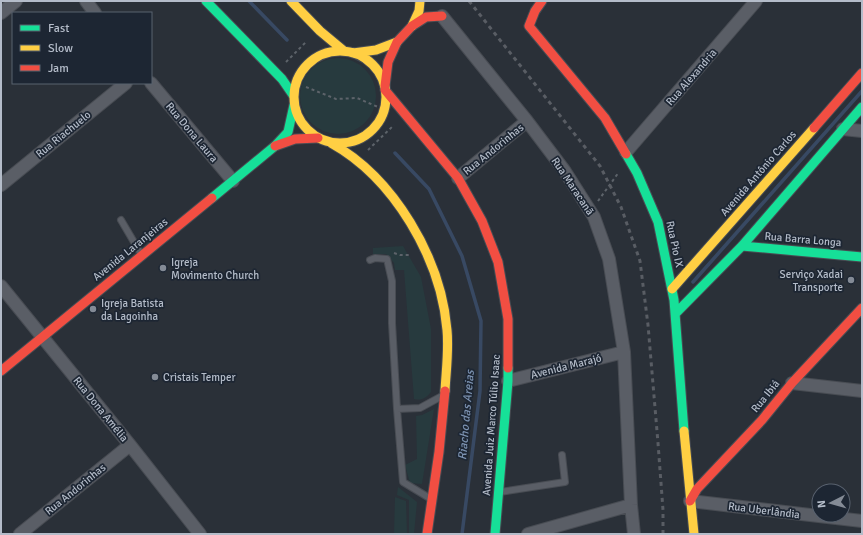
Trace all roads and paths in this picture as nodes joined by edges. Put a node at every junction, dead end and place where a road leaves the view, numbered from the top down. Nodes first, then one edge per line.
1 (16, 1) edge
2 (86, 1) edge
3 (206, 1) edge
4 (292, 1) edge
5 (420, 1) edge
6 (542, 1) edge
7 (756, 1) edge
8 (435, 6) dead end
9 (94, 12) edge
10 (1, 13) edge
11 (442, 16) junction
12 (412, 26) junction
13 (312, 36) dead end
14 (398, 42) junction
15 (349, 52) junction
16 (284, 64) dead end
17 (862, 73) edge
18 (297, 79) junction
19 (125, 84) edge
20 (152, 84) edge
21 (385, 88) junction
22 (293, 95) junction
23 (294, 105) junction
24 (862, 107) edge
25 (383, 109) junction
26 (527, 121) junction
27 (396, 123) dead end
28 (843, 129) junction
29 (862, 131) edge
30 (318, 138) junction
31 (331, 143) junction
32 (275, 146) junction
33 (366, 152) dead end
34 (627, 155) junction
35 (458, 178) junction
36 (233, 181) junction
37 (1, 185) edge
38 (594, 217) junction
39 (121, 220) dead end
40 (742, 246) junction
41 (387, 252) dead end
42 (413, 254) dead end
43 (142, 256) junction
44 (862, 257) edge
45 (370, 260) dead end
46 (1, 286) edge
47 (672, 289) junction
48 (862, 308) edge
49 (675, 314) junction
50 (42, 337) junction
51 (624, 352) junction
52 (1, 371) edge
53 (508, 381) junction
54 (792, 383) junction
55 (862, 391) edge
56 (445, 395) junction
57 (398, 409) junction
58 (130, 445) junction
59 (562, 455) dead end
60 (499, 492) junction
61 (432, 500) junction
62 (690, 501) junction
63 (631, 505) junction
64 (862, 521) edge
65 (20, 534) edge
66 (200, 534) edge
67 (427, 534) edge
68 (495, 534) edge
69 (528, 534) edge
70 (634, 534) edge
71 (694, 534) edge

1 - 10 street
2 - 9 street
3 - 22 street
4 - 15 street
5 - 12 street
6 - 34 street, Rua Pio IX
7 - 34 street, Rua Alexandria
8 - 11 street, Rua Maracanã
11 - 12 street
11 - 26 street, Rua Maracanã
12 - 14 street
13 - 16 path
14 - 15 street
14 - 21 street
15 - 18 street
15 - 21 street, Avenida Juiz Marco Túlio Isaac
17 - 47 street, Avenida Antônio Carlos
18 - 22 street
18 - 25 path
19 - 37 street, Rua Riachuelo
20 - 36 street, Rua Dona Laura
21 - 25 street
21 - 35 street, Avenida Juiz Marco Túlio Isaac
22 - 23 street
23 - 30 street
23 - 32 street, Avenida Laranjeiras
24 - 28 street
25 - 31 street
26 - 35 street, Rua Andorinhas
26 - 38 street, Rua Maracanã
27 - 33 path
28 - 29 street
28 - 40 street
30 - 31 street
30 - 32 street, Avenida Laranjeiras
31 - 56 street
32 - 36 street, Avenida Laranjeiras
34 - 38 path
34 - 47 street, Rua Pio IX
35 - 53 street, Avenida Juiz Marco Túlio Isaac
36 - 43 street, Avenida Laranjeiras
38 - 51 street, Rua Maracanã
39 - 43 lane
40 - 44 street, Rua Barra Longa
40 - 49 street
41 - 42 path
43 - 50 street, Avenida Laranjeiras
45 - 57 lane
46 - 50 street, Rua Dona Amélia
47 - 49 street, Rua Pio IX
48 - 54 street, Rua Ibiá
49 - 62 street, Rua Pio IX
50 - 52 street, Avenida Laranjeiras
50 - 58 street, Rua Dona Amélia
51 - 53 street, Avenida Marajó
51 - 63 street, Rua Maracanã
53 - 60 street, Avenida Juiz Marco Túlio Isaac
54 - 55 street
54 - 62 street, Rua Ibiá
56 - 57 lane
56 - 61 street
57 - 61 lane
58 - 65 street, Rua Andorinhas
58 - 66 street, Rua Dona Amélia
59 - 60 lane
60 - 68 street, Avenida Juiz Marco Túlio Isaac
61 - 67 street
62 - 64 street, Rua Uberlândia
62 - 71 street, Rua Pio IX
63 - 69 street
63 - 70 street, Rua Maracanã

